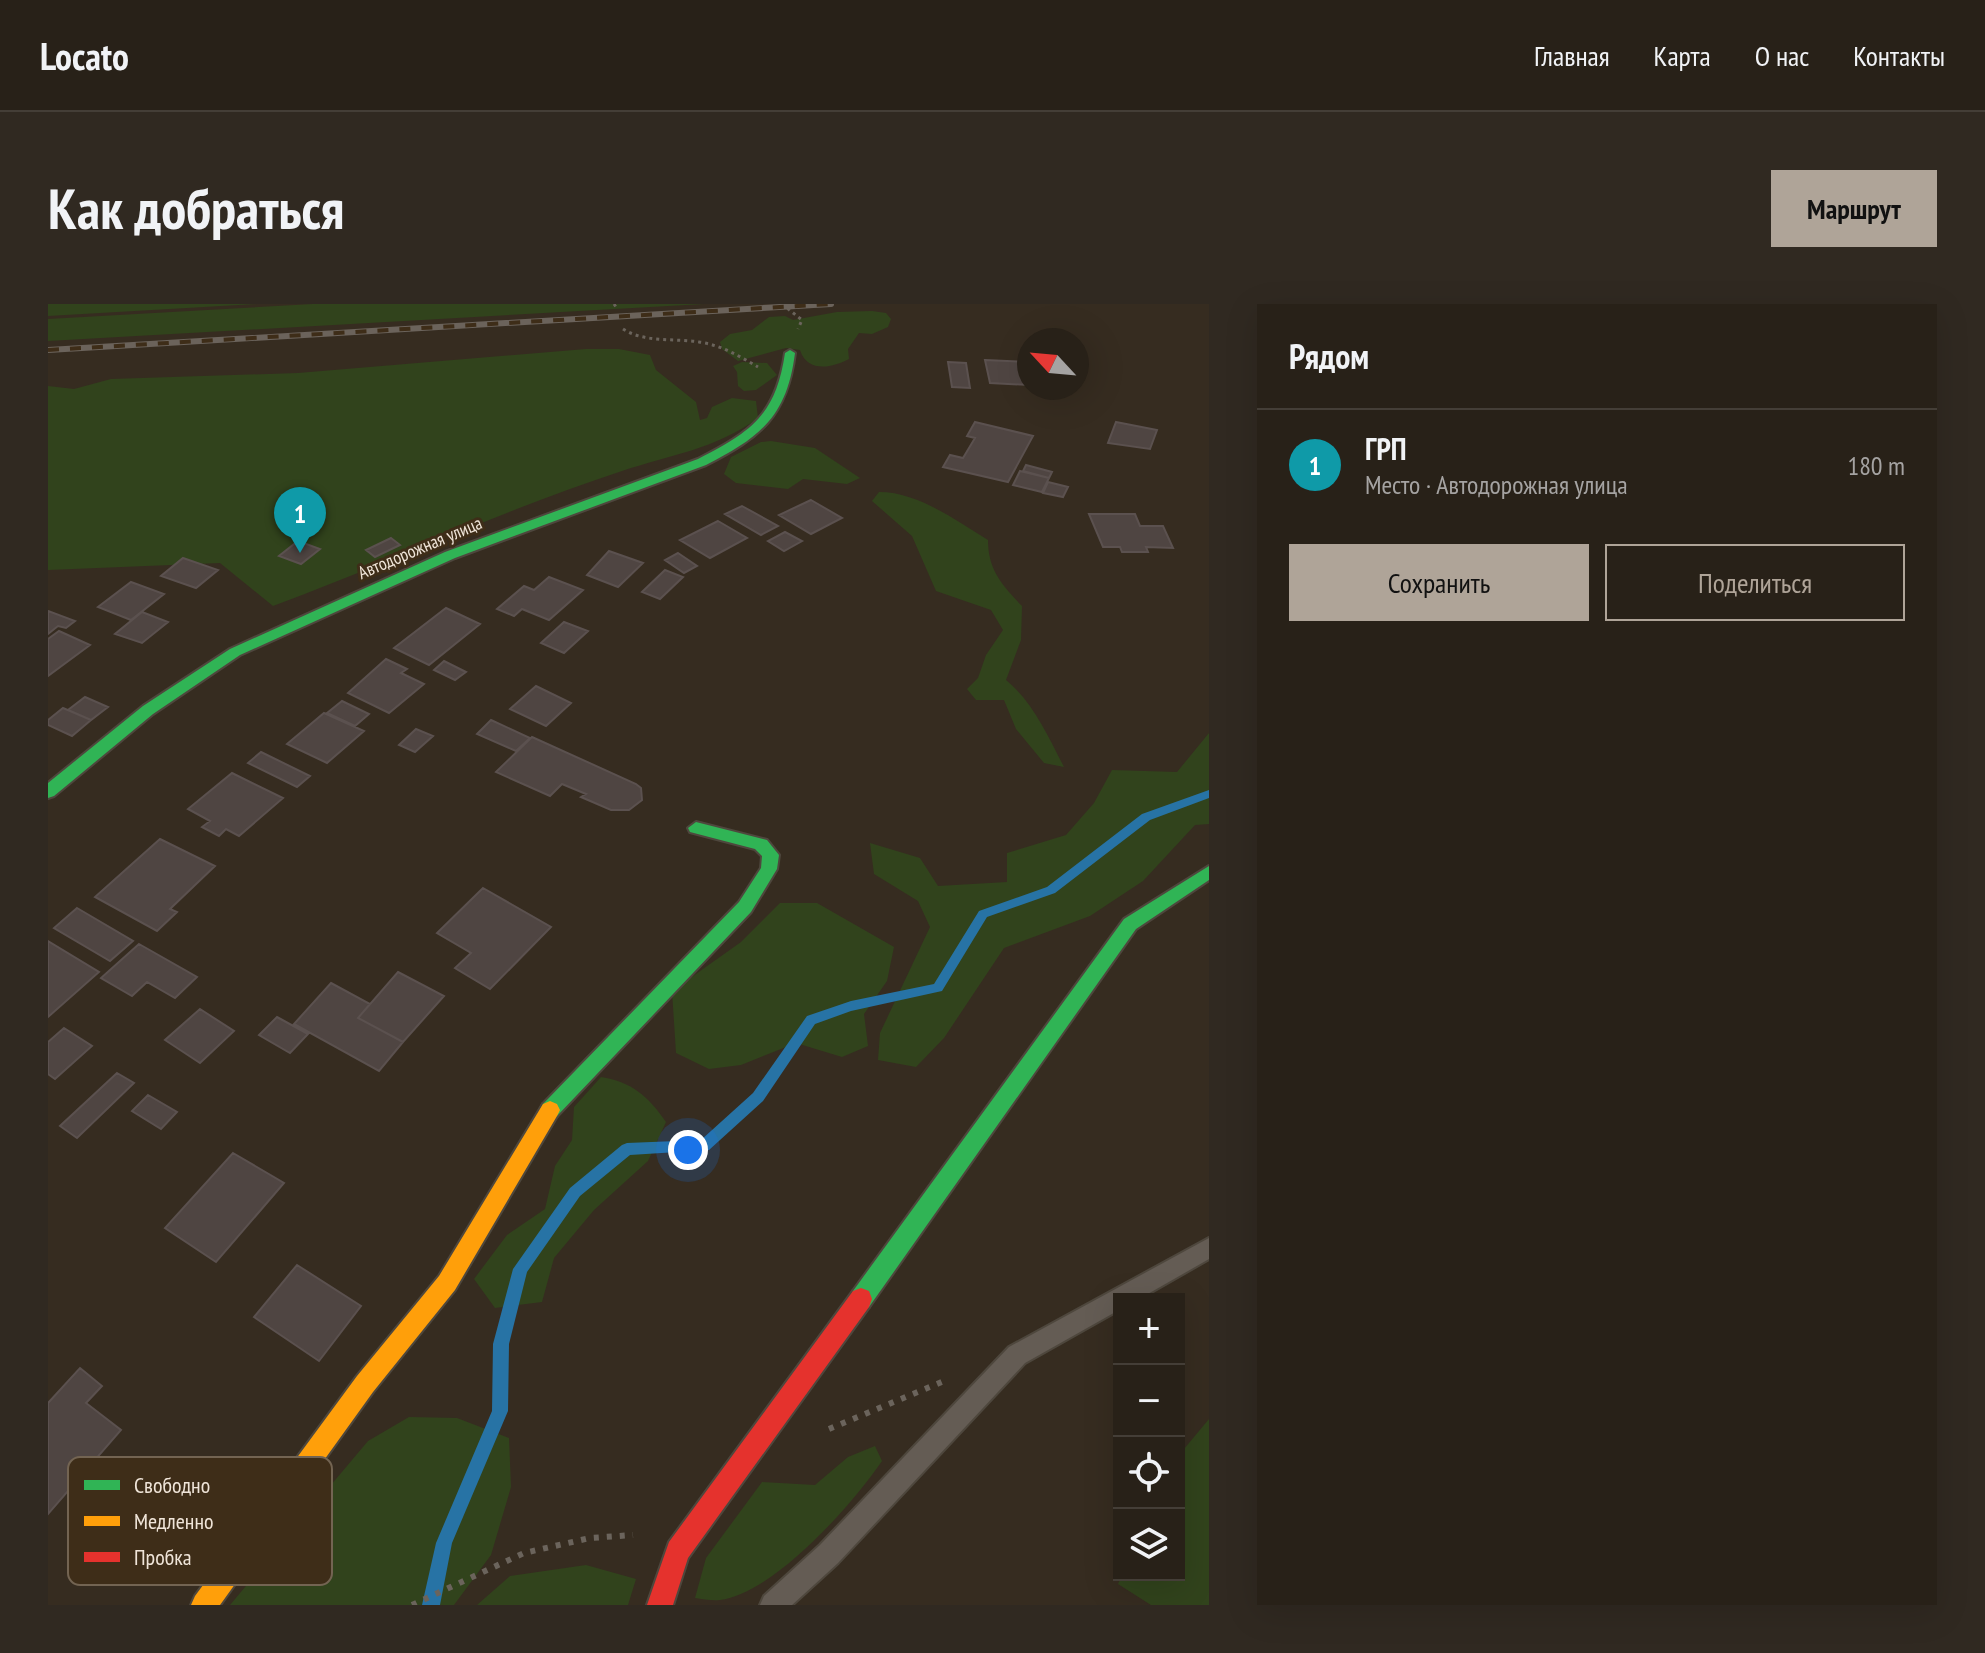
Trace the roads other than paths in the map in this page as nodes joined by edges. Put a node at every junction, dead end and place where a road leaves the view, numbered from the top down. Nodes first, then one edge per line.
1 (790, 353) dead end
2 (48, 792) edge
3 (696, 828) dead end
4 (1209, 872) edge
5 (1209, 1248) edge
6 (312, 1457) edge
7 (219, 1585) edge
8 (204, 1605) edge
9 (660, 1605) edge
10 (773, 1605) edge

1 - 2 street, Автодорожная улица
3 - 6 street
4 - 9 street
5 - 10 lane
7 - 8 street

